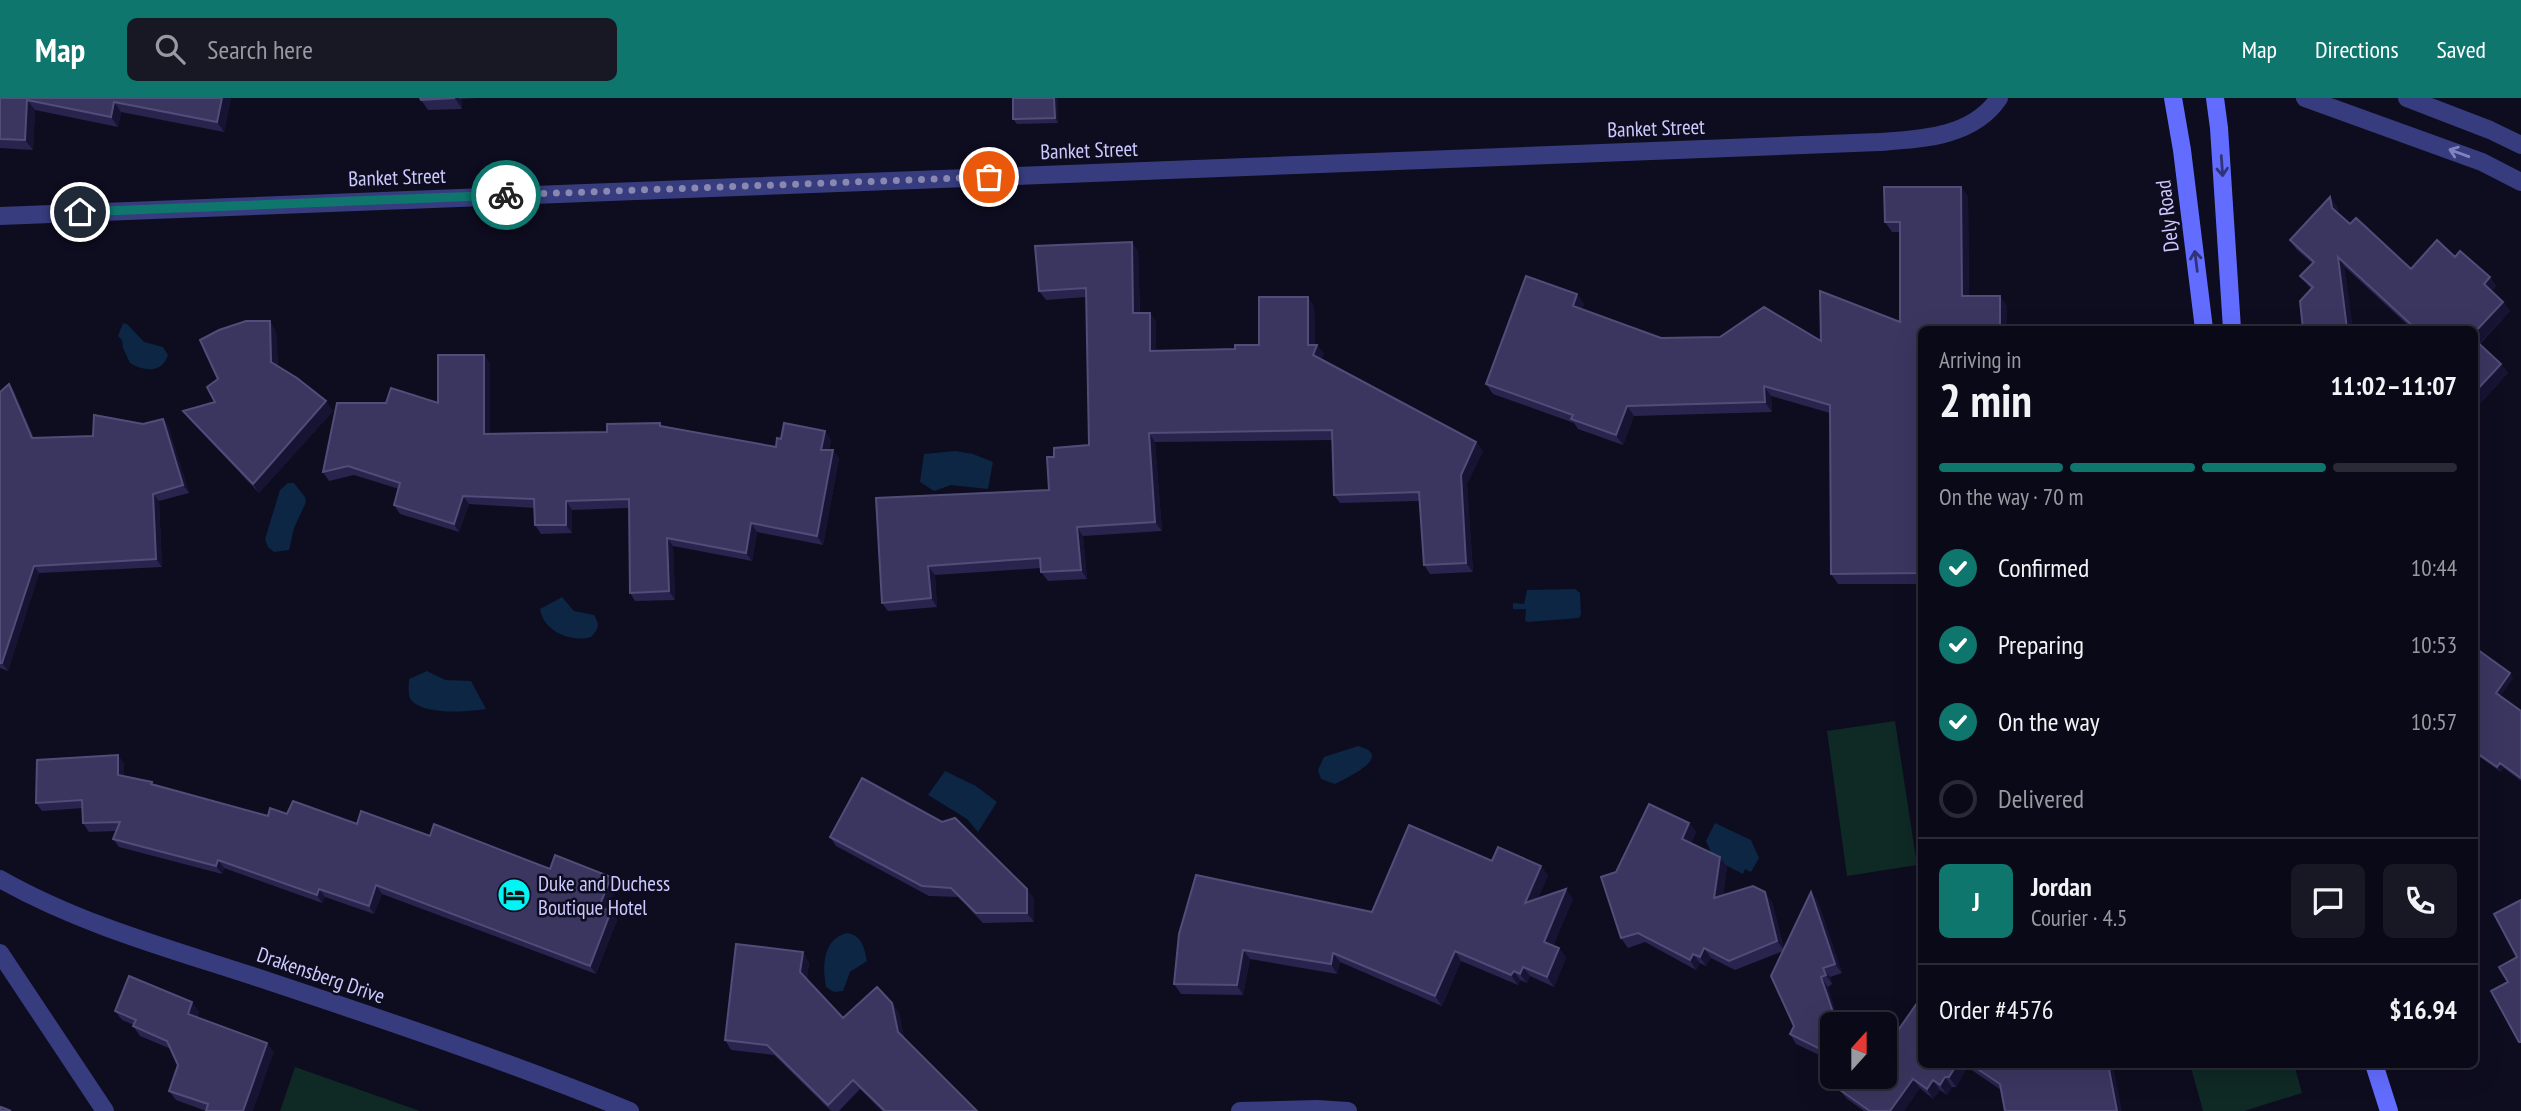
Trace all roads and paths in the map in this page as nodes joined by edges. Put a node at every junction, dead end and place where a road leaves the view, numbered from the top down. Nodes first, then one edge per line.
1 (1999, 98) edge
2 (2173, 98) edge
3 (2215, 98) edge
4 (2305, 98) edge
5 (2407, 98) edge
6 (2521, 145) edge
7 (2521, 182) edge
8 (0, 216) edge
9 (2204, 326) edge
10 (2232, 326) edge
11 (0, 879) edge
12 (0, 953) edge
13 (2375, 1068) edge
14 (105, 1111) edge
15 (630, 1111) edge
16 (1240, 1111) edge
17 (1348, 1111) edge
18 (2389, 1111) edge

1 - 8 street, Banket Street
9 -> 2 street, Dely Road
3 -> 10 street
7 -> 4 street
5 - 6 street
11 - 15 street, Drakensberg Drive
12 - 14 street
13 - 18 street
16 - 17 street

